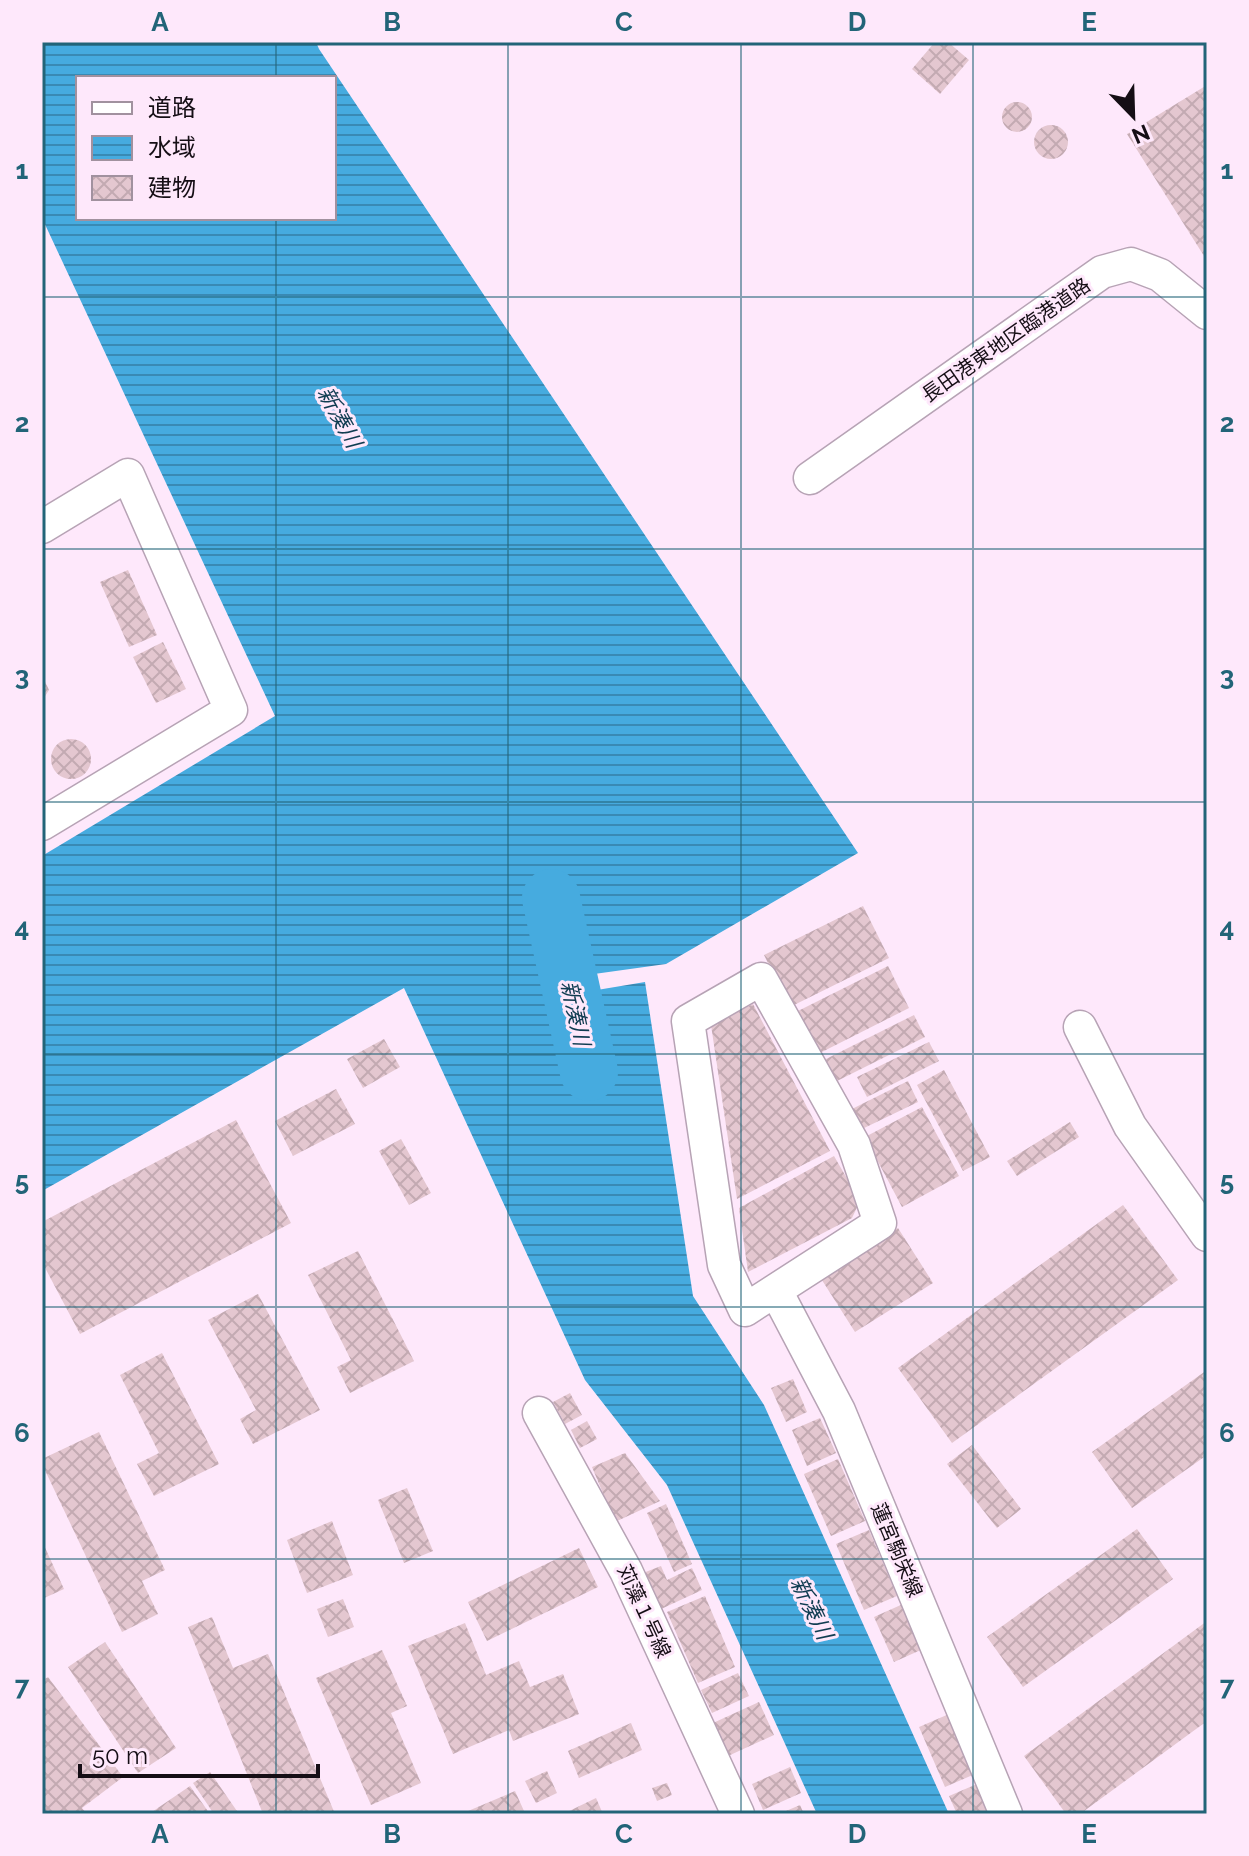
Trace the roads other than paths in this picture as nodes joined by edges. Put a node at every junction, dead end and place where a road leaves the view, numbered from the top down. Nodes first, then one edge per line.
1 (1207, 313) edge
2 (810, 478) dead end
3 (42, 527) edge
4 (42, 824) edge
5 (1080, 1027) dead end
6 (1207, 1235) edge
7 (776, 1291) junction
8 (539, 1413) dead end
9 (738, 1814) edge
10 (1006, 1814) edge

1 - 2 street, 長田港東地区臨港道路
3 - 4 street
5 - 6 street
7 - 7 street
7 - 10 street, 蓮宮駒栄線
8 - 9 street, 苅藻１号線

